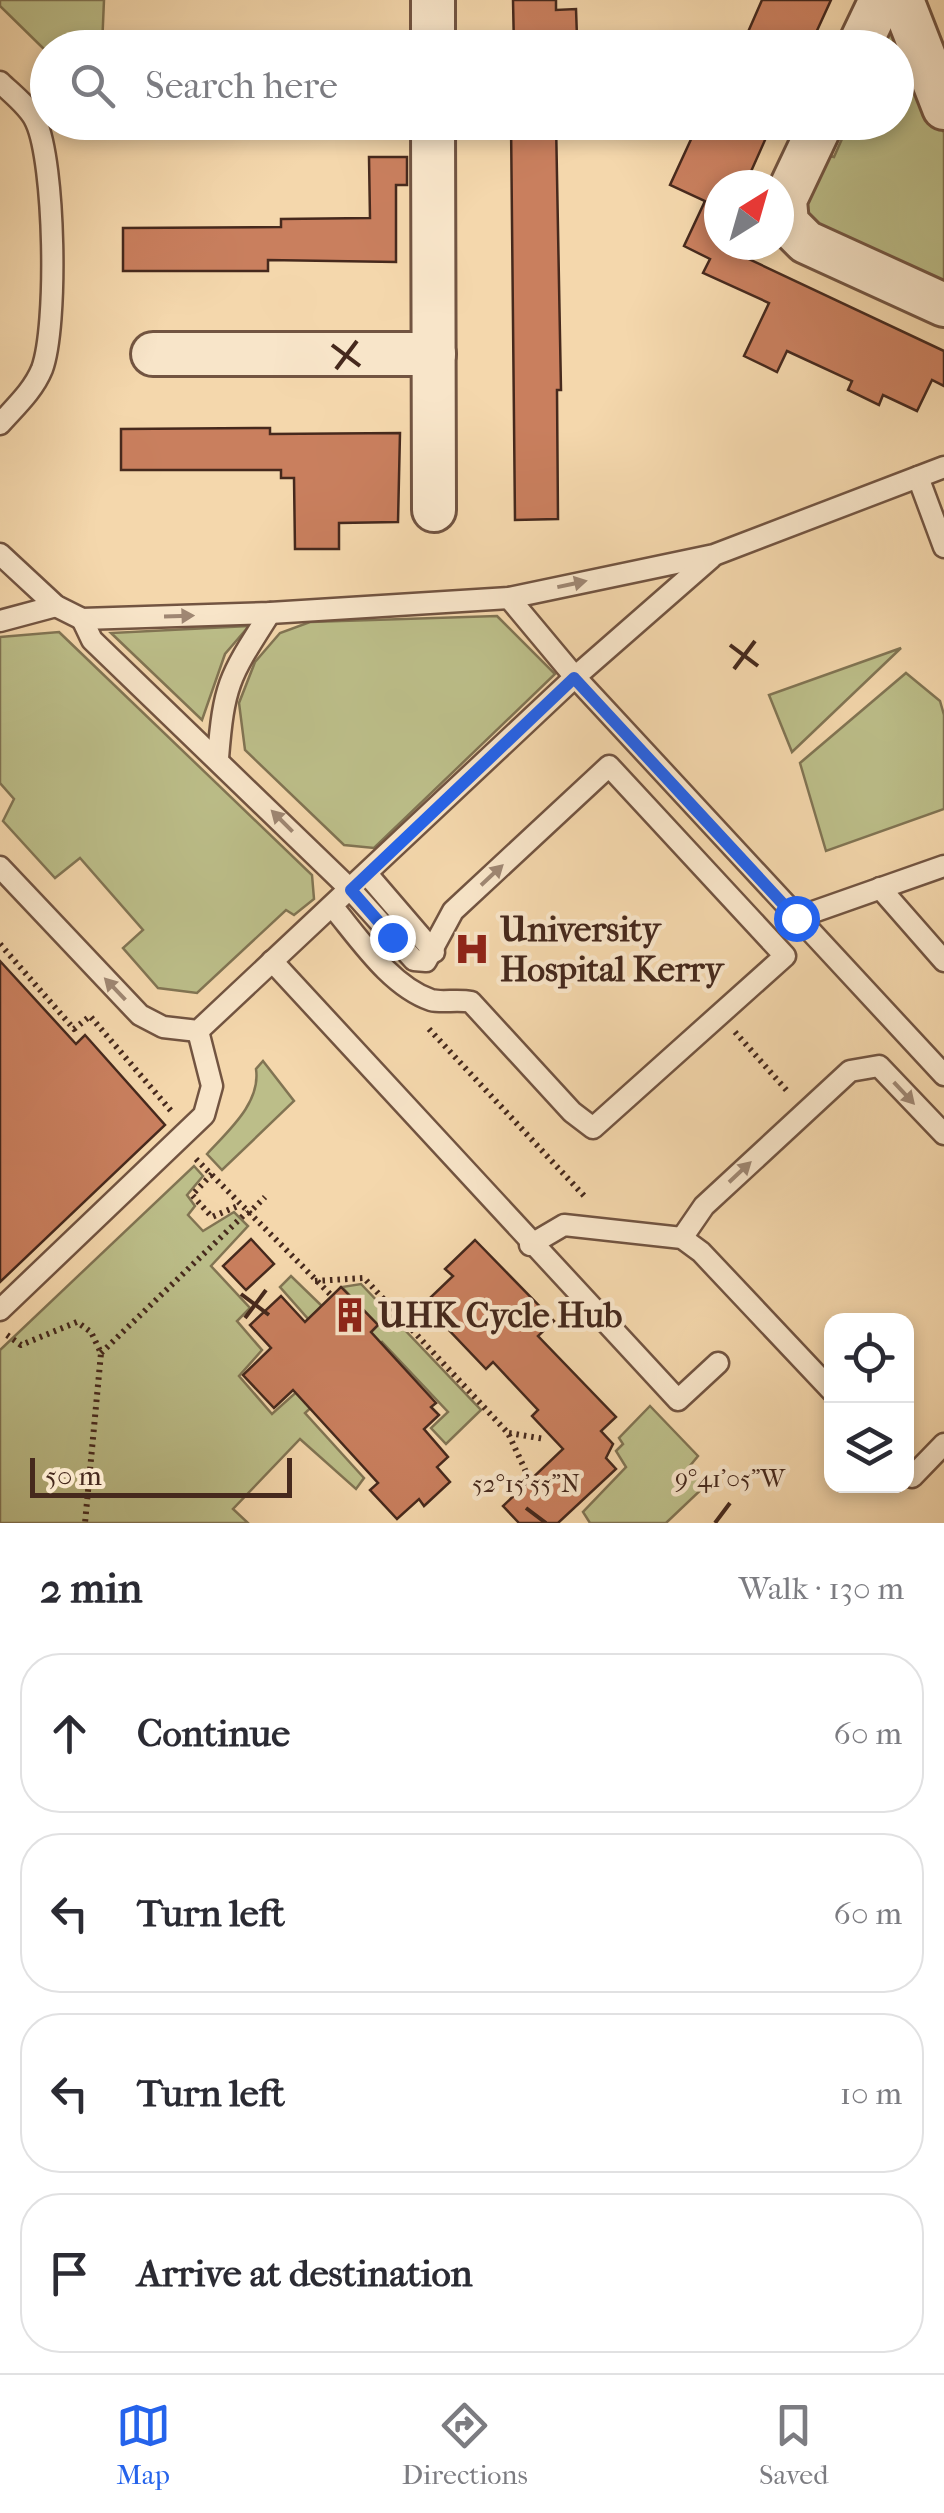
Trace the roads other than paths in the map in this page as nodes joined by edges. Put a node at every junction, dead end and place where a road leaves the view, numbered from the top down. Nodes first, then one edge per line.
1 (433, 0) edge
2 (881, 0) edge
3 (902, 0) edge
4 (433, 30) edge
5 (867, 30) edge
6 (914, 30) edge
7 (914, 31) edge
8 (0, 82) edge
9 (944, 108) edge
10 (30, 114) edge
11 (42, 140) edge
12 (434, 140) edge
13 (813, 140) edge
14 (944, 306) edge
15 (154, 354) dead end
16 (434, 354) junction
17 (0, 424) edge
18 (944, 468) edge
19 (918, 477) junction
20 (434, 510) dead end
21 (944, 548) edge
22 (0, 554) edge
23 (714, 555) junction
24 (509, 598) junction
25 (56, 606) junction
26 (270, 613) junction
27 (82, 619) junction
28 (0, 621) edge
29 (574, 678) junction
30 (218, 758) junction
31 (944, 866) edge
32 (0, 867) edge
33 (367, 874) junction
34 (880, 888) junction
35 (351, 890) junction
36 (332, 906) junction
37 (796, 918) junction
38 (434, 952) junction
39 (272, 961) junction
40 (944, 961) edge
41 (198, 1032) junction
42 (944, 1074) edge
43 (944, 1134) edge
44 (682, 1238) junction
45 (530, 1246) junction
46 (0, 1310) edge
47 (718, 1362) dead end
48 (824, 1383) edge
49 (944, 1444) edge
50 (914, 1475) edge

1 - 4 street
2 - 5 street
3 - 6 street
7 - 9 street
8 - 10 lane
11 - 17 lane
12 - 16 street
13 - 14 street
15 - 16 street
16 - 20 street
18 - 19 lane
19 - 21 lane
19 - 23 lane
22 - 25 lane
24 -> 23 lane
23 - 29 lane
24 - 26 lane
24 - 29 lane
25 - 27 lane
25 - 28 lane
27 -> 26 lane
26 - 30 lane
27 - 30 lane
29 - 33 lane
29 - 37 lane
35 -> 30 lane
31 - 34 lane
41 -> 32 lane
33 - 35 lane
33 - 38 lane
34 - 37 lane
34 - 40 lane
35 - 36 lane
35 - 38 lane
38 -> 36 lane
36 - 39 lane
37 - 42 lane
39 - 41 lane
39 - 45 lane
41 - 46 lane
44 -> 43 lane
44 - 45 lane
44 - 48 lane
45 - 47 lane
49 - 50 lane

